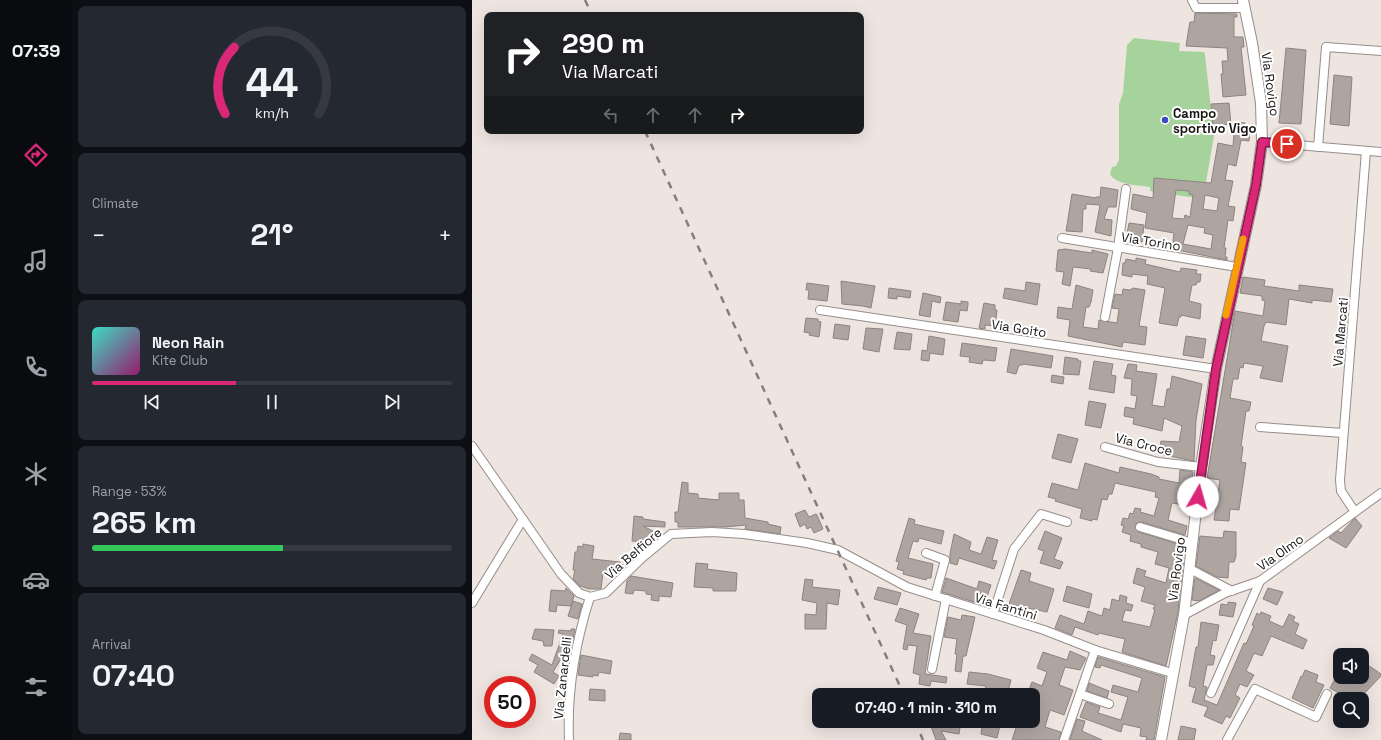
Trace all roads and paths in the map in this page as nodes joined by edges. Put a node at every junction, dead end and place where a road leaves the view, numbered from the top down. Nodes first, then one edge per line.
1 (1192, 0) edge
2 (1244, 4) edge
3 (1381, 51) edge
4 (1262, 142) junction
5 (1318, 147) junction
6 (1366, 150) junction
7 (1381, 152) edge
8 (1126, 189) dead end
9 (1062, 238) dead end
10 (1118, 248) junction
11 (1237, 267) junction
12 (820, 310) dead end
13 (1104, 316) dead end
14 (1216, 369) junction
15 (1260, 427) dead end
16 (1343, 433) junction
17 (472, 446) edge
18 (1105, 447) dead end
19 (1201, 467) junction
20 (1381, 493) edge
21 (1355, 512) junction
22 (523, 519) junction
23 (1067, 522) dead end
24 (1140, 527) dead end
25 (1193, 543) junction
26 (838, 550) joint
27 (926, 553) dead end
28 (1190, 569) junction
29 (1260, 581) junction
30 (1232, 591) junction
31 (935, 596) junction
32 (590, 597) junction
33 (946, 599) junction
34 (472, 603) edge
35 (993, 614) junction
36 (1184, 615) junction
37 (1095, 650) junction
38 (932, 669) dead end
39 (1172, 674) junction
40 (1211, 693) dead end
41 (1080, 694) junction
42 (1327, 694) dead end
43 (1108, 704) dead end
44 (569, 740) edge
45 (1064, 740) edge
46 (1161, 740) edge
47 (1227, 740) edge

1 - 2 street
2 - 4 main road, Via Rovigo
3 - 5 street
4 - 5 street
4 - 11 main road, Via Rovigo
5 - 6 street
6 - 7 street
6 - 16 street, Via Marcati
8 - 10 street
9 - 10 street, Via Torino
10 - 11 street, Via Torino
10 - 13 street
11 - 14 main road, Via Rovigo
12 - 14 street, Via Goito
14 - 19 main road, Via Rovigo
15 - 16 street
16 - 21 street, Via Marcati
17 - 22 street
18 - 19 street, Via Croce
19 - 25 main road, Via Rovigo
20 - 21 street, Via Olmo
21 - 29 street, Via Olmo
22 - 32 street
22 - 34 street
23 - 35 street
24 - 25 street
25 - 28 main road, Via Rovigo
26 - 31 street, Via Fantini
26 - 32 street, Via Belfiore
27 - 31 street
28 - 30 street
28 - 36 main road, Via Rovigo
29 - 30 street, Via Olmo
29 - 40 street
30 - 36 street, Via Olmo
31 - 33 street, Via Fantini
32 - 44 street, Via Zanardelli
33 - 35 street, Via Fantini
33 - 38 street
35 - 37 street, Via Fantini
36 - 39 main road, Via Rovigo
37 - 39 street, Via Fantini
37 - 41 street
39 - 46 main road, Via Rovigo
41 - 43 street
41 - 45 street
42 - 47 street

